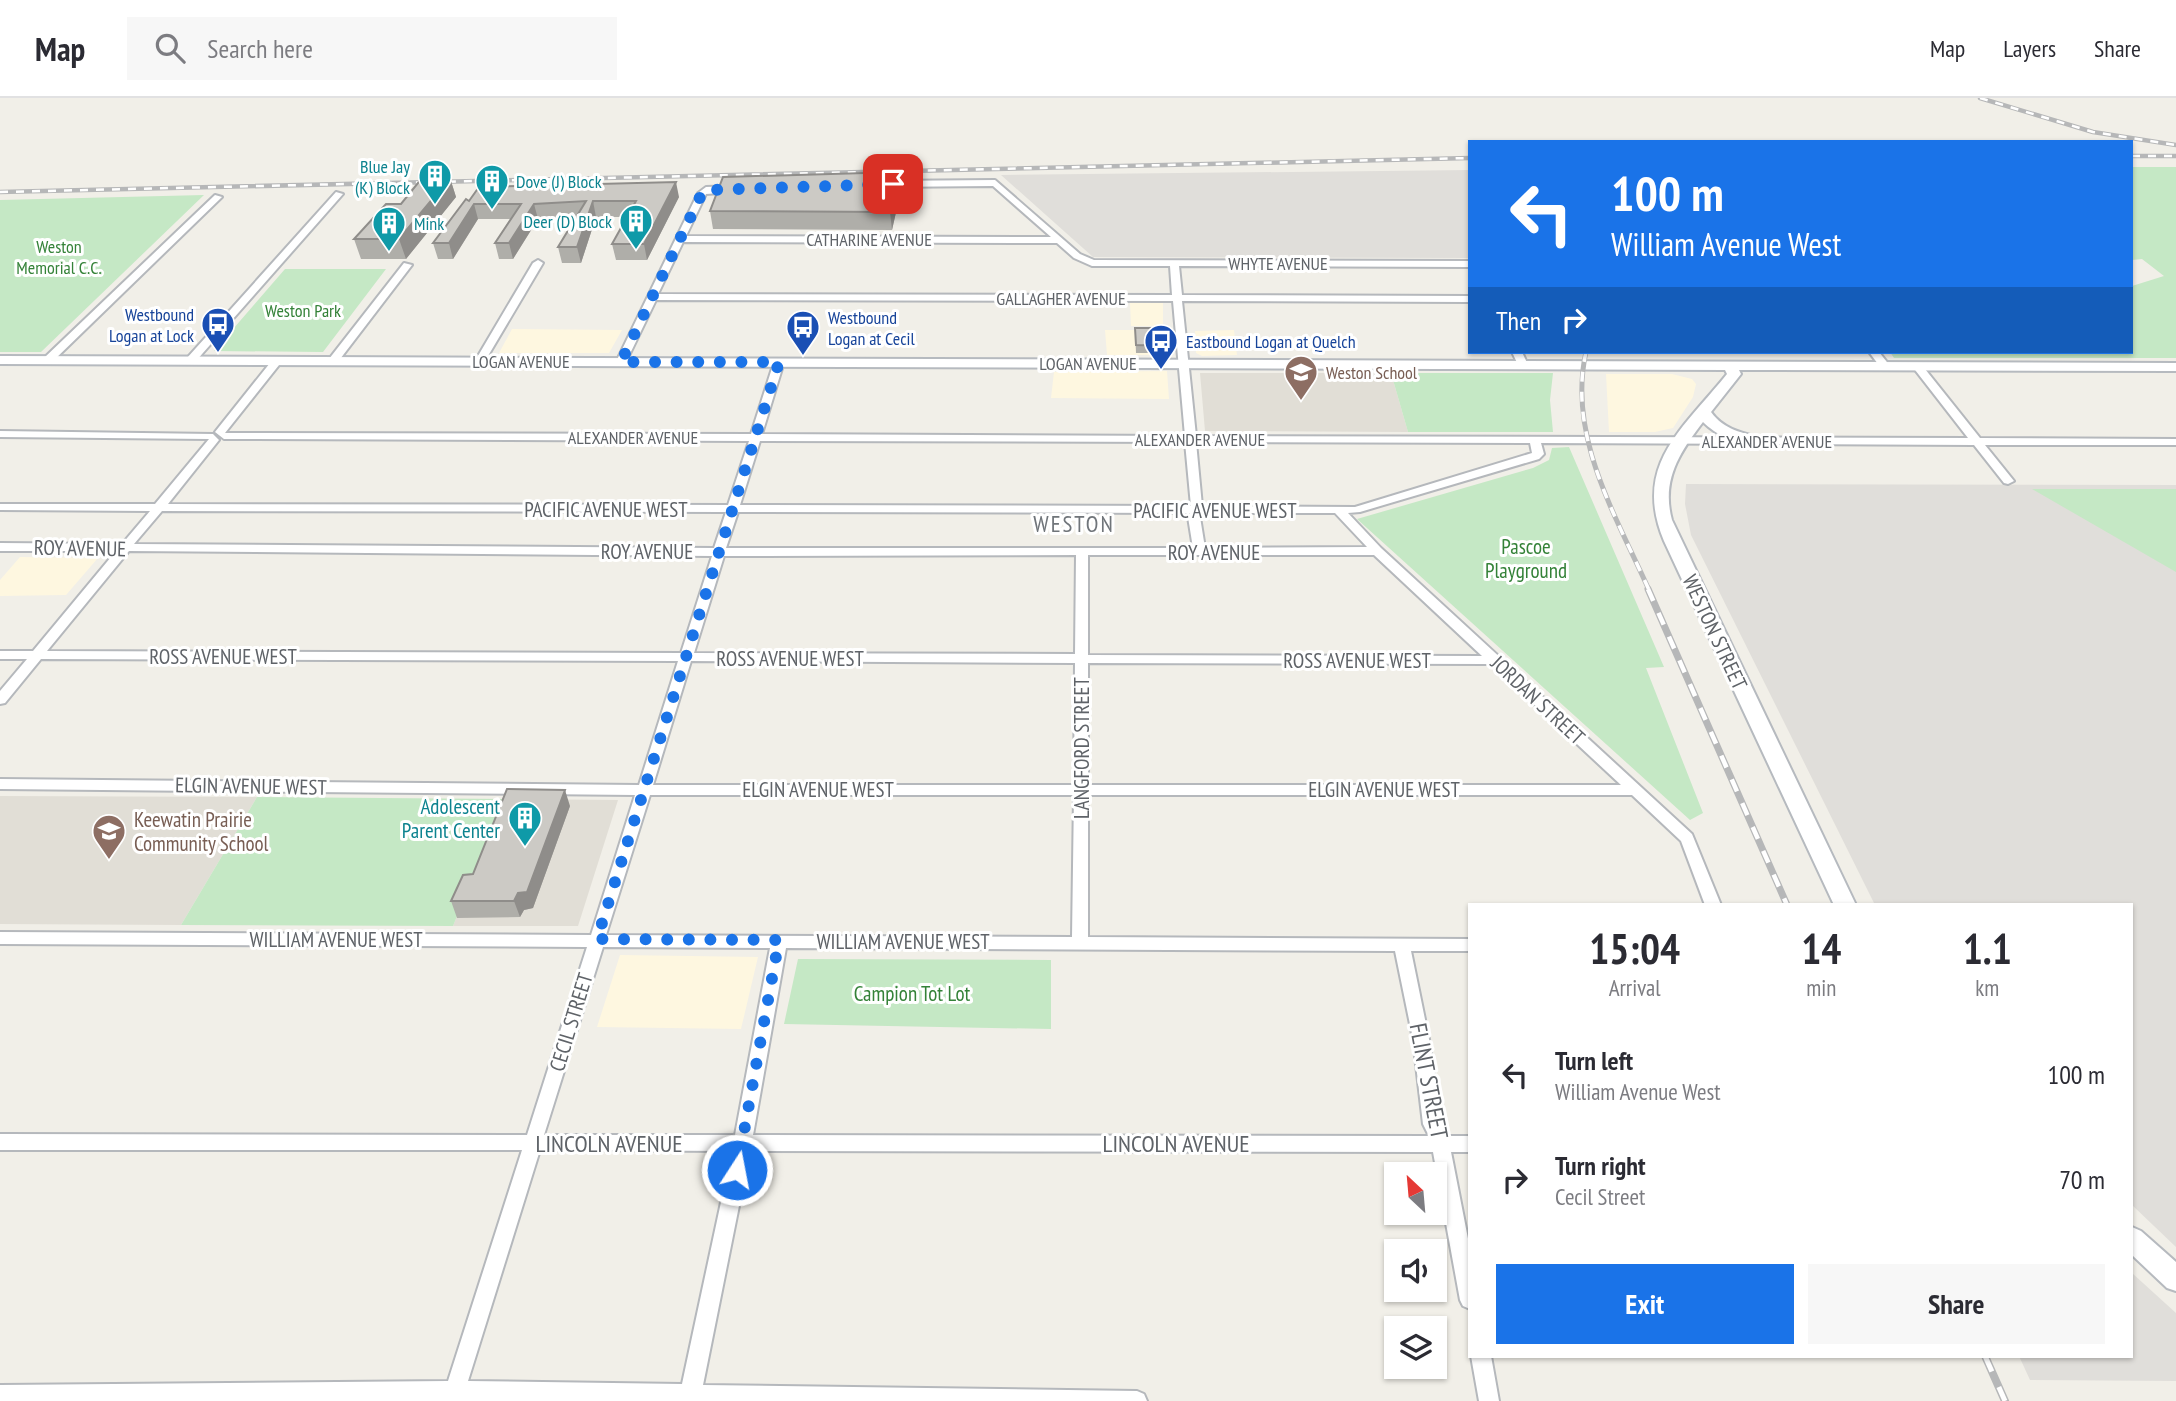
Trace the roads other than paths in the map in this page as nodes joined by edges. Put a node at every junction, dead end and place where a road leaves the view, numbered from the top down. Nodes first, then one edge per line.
1 (866, 185) edge
2 (746, 188) edge
3 (339, 194) dead end
4 (218, 197) dead end
5 (680, 239) junction
6 (1058, 240) junction
7 (538, 263) dead end
8 (1174, 263) junction
9 (1468, 264) edge
10 (407, 265) dead end
11 (651, 297) junction
12 (1178, 298) junction
13 (1468, 299) edge
14 (1876, 354) edge
15 (1520, 358) edge
16 (0, 360) edge
17 (48, 360) junction
18 (191, 360) junction
19 (278, 360) junction
20 (334, 361) junction
21 (480, 361) junction
22 (621, 362) junction
23 (779, 362) junction
24 (1184, 363) junction
25 (1675, 365) junction
26 (1728, 365) junction
27 (1789, 365) junction
28 (1885, 366) junction
29 (1917, 366) junction
30 (2176, 366) edge
31 (1720, 392) junction
32 (1704, 412) junction
33 (0, 434) edge
34 (217, 436) junction
35 (755, 438) junction
36 (1191, 439) junction
37 (1535, 440) junction
38 (1683, 440) junction
39 (1976, 440) junction
40 (1758, 441) junction
41 (2176, 442) edge
42 (2008, 481) dead end
43 (0, 508) edge
44 (157, 509) junction
45 (733, 509) junction
46 (1198, 510) junction
47 (1338, 510) junction
48 (0, 547) edge
49 (124, 549) junction
50 (1377, 551) junction
51 (719, 552) junction
52 (1200, 552) junction
53 (1082, 553) junction
54 (0, 655) edge
55 (37, 655) junction
56 (687, 657) junction
57 (1081, 659) junction
58 (1496, 660) junction
59 (0, 700) edge
60 (0, 784) edge
61 (1081, 788) junction
62 (644, 790) junction
63 (1635, 790) junction
64 (1712, 903) edge
65 (1844, 903) edge
66 (0, 938) edge
67 (597, 939) junction
68 (779, 940) junction
69 (1080, 943) junction
70 (1402, 945) junction
71 (1468, 945) edge
72 (0, 1142) edge
73 (533, 1142) junction
74 (743, 1143) junction
75 (1441, 1144) junction
76 (1468, 1144) edge
77 (2133, 1240) edge
78 (2176, 1279) edge
79 (1468, 1289) edge
80 (1481, 1358) edge
81 (0, 1395) edge
82 (453, 1396) edge
83 (690, 1399) edge
84 (1138, 1401) edge
85 (1489, 1401) edge

1 - 6 street
2 - 5 street
3 - 18 street
4 - 17 street
5 - 6 street, CATHARINE AVENUE
5 - 11 street
6 - 8 street, WHYTE AVENUE
7 - 21 street
8 - 9 street, WHYTE AVENUE
8 - 12 street
10 - 20 street
11 - 12 street, GALLAGHER AVENUE
11 - 22 street
12 - 13 street, GALLAGHER AVENUE
12 - 24 street
14 - 28 street
15 - 24 main road, LOGAN AVENUE
15 - 25 main road, LOGAN AVENUE
16 - 17 main road, LOGAN AVENUE
17 - 18 main road, LOGAN AVENUE
18 - 19 main road, LOGAN AVENUE
19 - 20 main road, LOGAN AVENUE
19 - 34 street
20 - 21 main road, LOGAN AVENUE
21 - 22 main road, LOGAN AVENUE
22 - 23 main road, LOGAN AVENUE
23 - 24 main road, LOGAN AVENUE
23 - 35 street, CECIL STREET
24 - 36 street
25 - 26 main road, LOGAN AVENUE
25 - 31 main road
26 - 27 main road, LOGAN AVENUE
26 - 31 main road, WESTON STREET
27 - 28 main road, LOGAN AVENUE
27 - 31 main road
28 - 29 main road, LOGAN AVENUE
29 - 30 main road, LOGAN AVENUE
29 - 39 street
31 - 32 main road, WESTON STREET
32 - 38 main road, WESTON STREET
32 - 40 main road
33 - 34 street, ALEXANDER AVENUE
34 - 35 street, ALEXANDER AVENUE
34 - 44 street
35 - 36 street, ALEXANDER AVENUE
35 - 45 street, CECIL STREET
36 - 37 street, ALEXANDER AVENUE
36 - 46 street
37 - 38 street, ALEXANDER AVENUE
37 - 47 street, PACIFIC AVENUE WEST
38 - 40 street, ALEXANDER AVENUE
38 - 65 main road, WESTON STREET
39 - 40 street, ALEXANDER AVENUE
39 - 41 street, ALEXANDER AVENUE
39 - 42 street
43 - 44 street, PACIFIC AVENUE WEST
44 - 45 street, PACIFIC AVENUE WEST
44 - 49 street
45 - 46 street, PACIFIC AVENUE WEST
45 - 51 street, CECIL STREET
46 - 47 street, PACIFIC AVENUE WEST
46 - 52 street
47 - 50 street, JORDAN STREET
48 - 49 street, ROY AVENUE
49 - 51 street, ROY AVENUE
49 - 55 street
50 - 52 street, ROY AVENUE
50 - 58 street, JORDAN STREET
51 - 53 street, ROY AVENUE
51 - 56 street, CECIL STREET
52 - 53 street, ROY AVENUE
53 - 57 street, LANGFORD STREET
54 - 55 street, ROSS AVENUE WEST
55 - 56 street, ROSS AVENUE WEST
55 - 59 street
56 - 57 street, ROSS AVENUE WEST
56 - 62 street, CECIL STREET
57 - 58 street, ROSS AVENUE WEST
57 - 61 street, LANGFORD STREET
58 - 63 street, JORDAN STREET
60 - 62 street, ELGIN AVENUE WEST
61 - 62 street, ELGIN AVENUE WEST
61 - 63 street, ELGIN AVENUE WEST
61 - 69 street, LANGFORD STREET
62 - 67 street, CECIL STREET
63 - 64 street, JORDAN STREET
66 - 67 street, WILLIAM AVENUE WEST
67 - 68 street, WILLIAM AVENUE WEST
67 - 73 street, CECIL STREET
68 - 69 street, WILLIAM AVENUE WEST
68 - 74 street
69 - 70 street, WILLIAM AVENUE WEST
70 - 71 street, WILLIAM AVENUE WEST
70 - 75 street, FLINT STREET
72 - 73 street, LINCOLN AVENUE
73 - 74 street, LINCOLN AVENUE
73 - 82 street, CECIL STREET
74 - 75 street, LINCOLN AVENUE
74 - 83 street
75 - 76 street, LINCOLN AVENUE
75 - 79 street, FLINT STREET
77 - 78 main road
80 - 85 street
81 - 82 street
82 - 83 street
83 - 84 street

